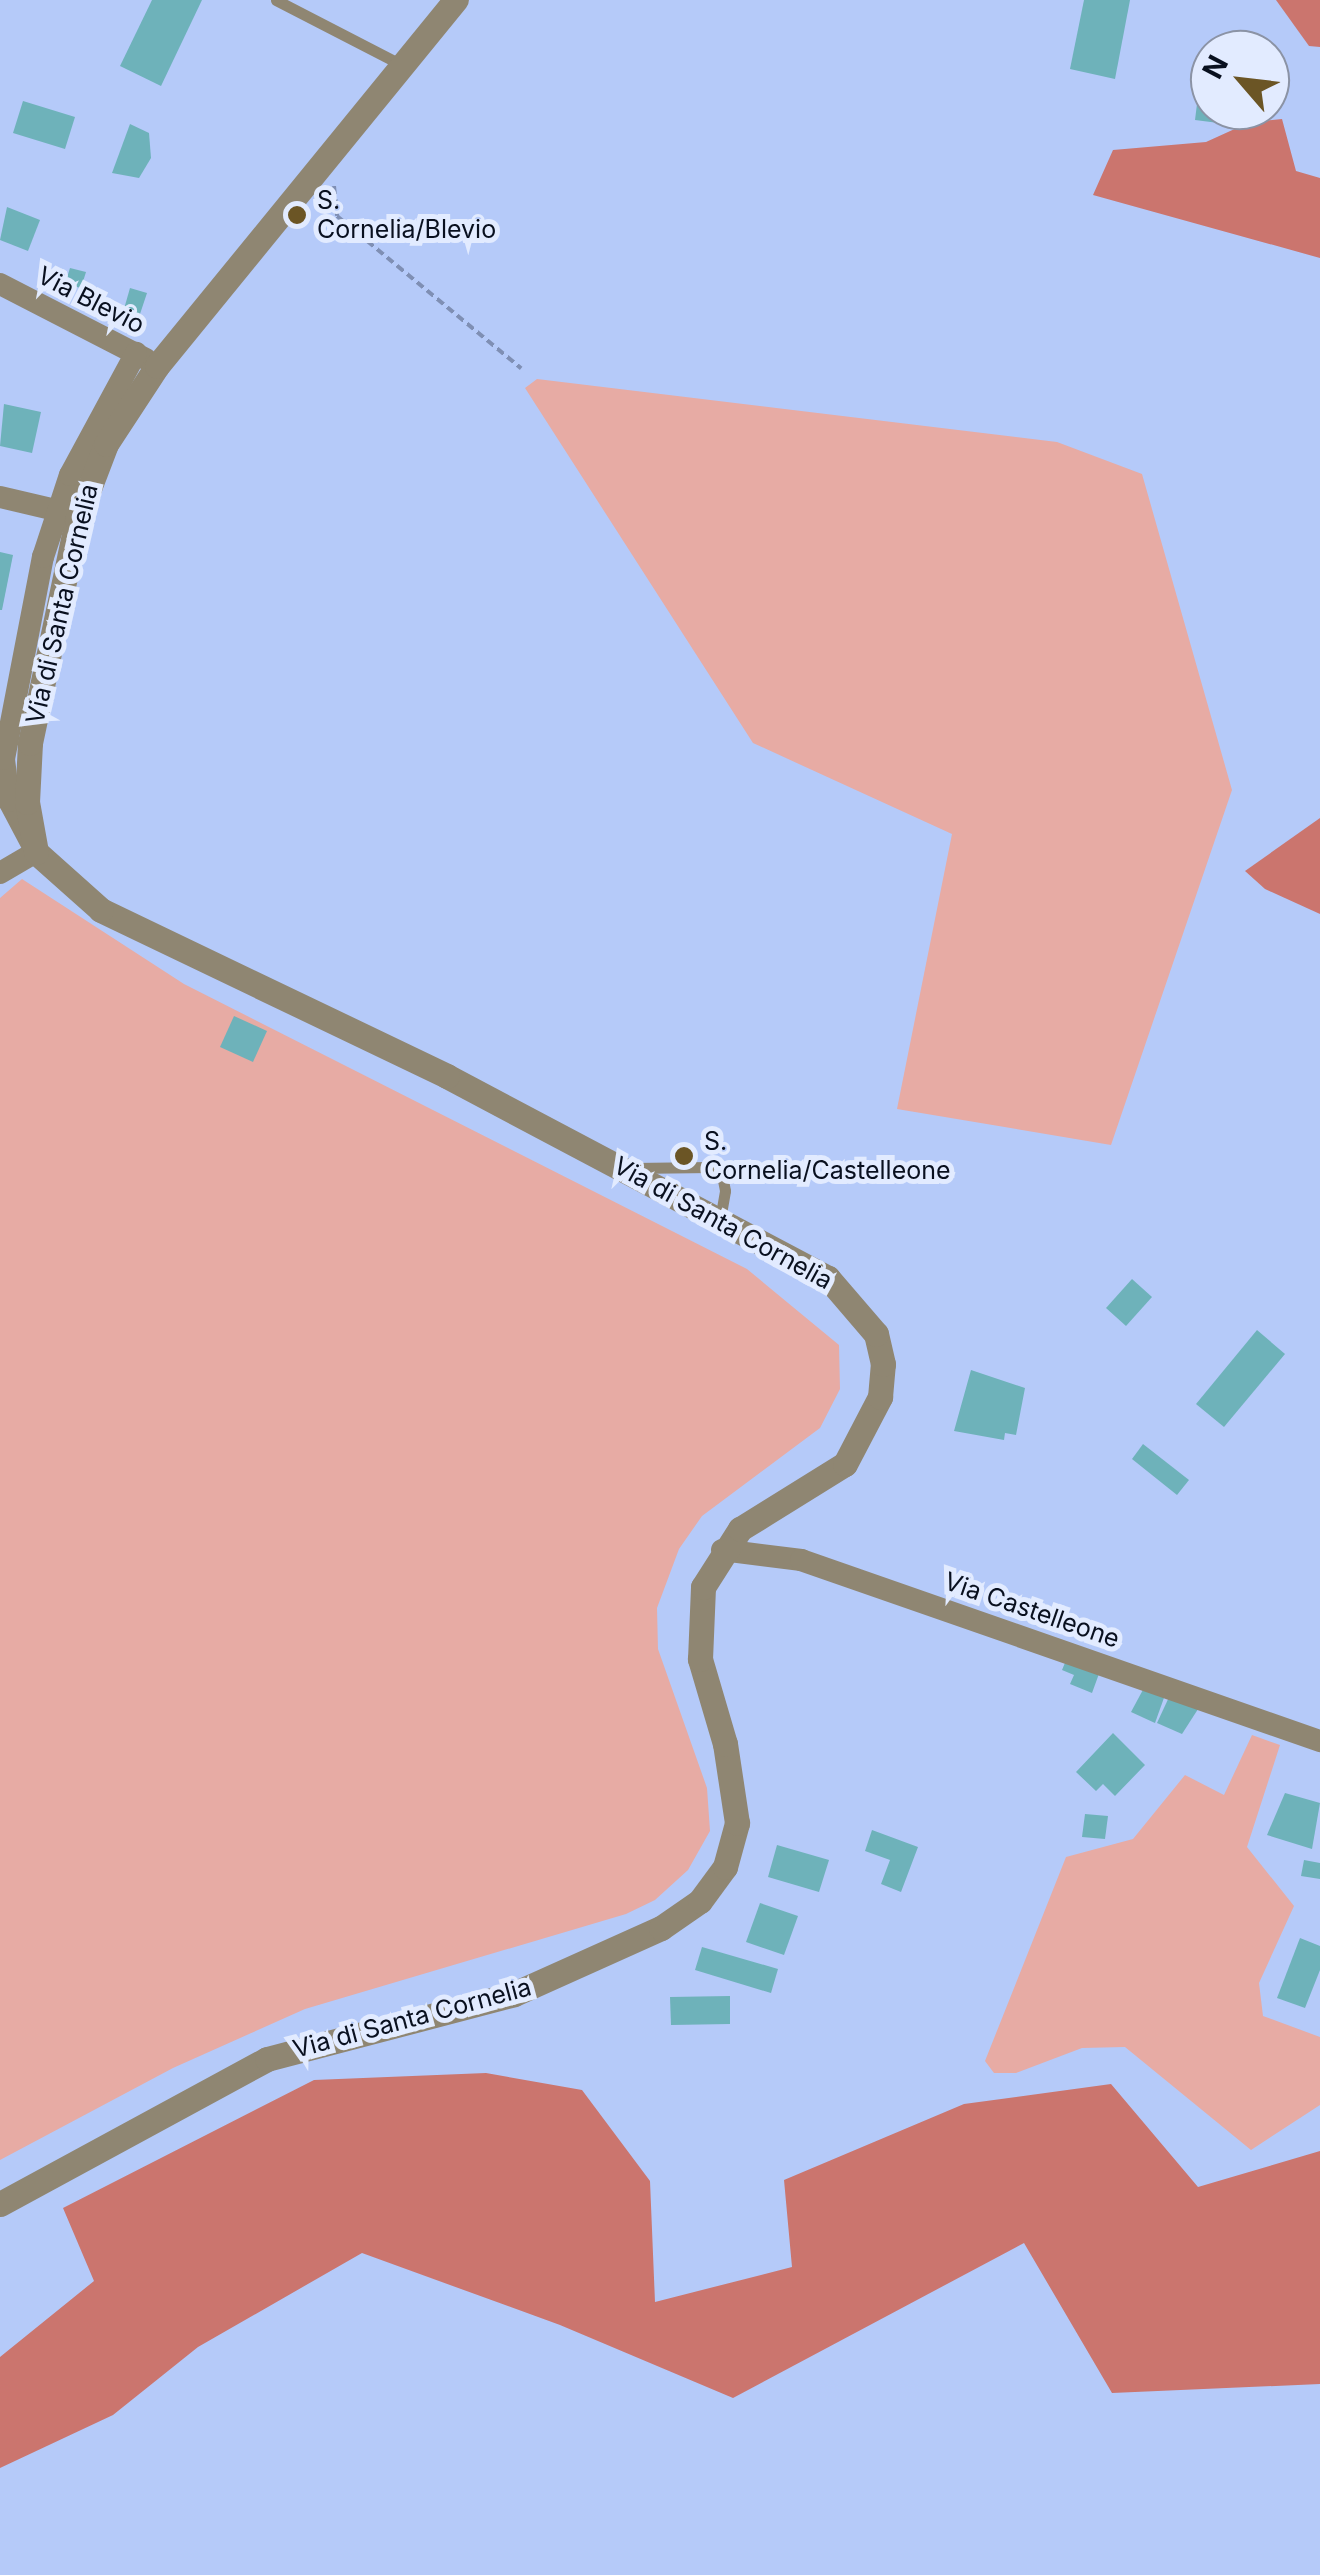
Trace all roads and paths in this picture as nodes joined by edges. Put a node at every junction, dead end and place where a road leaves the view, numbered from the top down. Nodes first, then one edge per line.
1 (276, 0) edge
2 (456, 0) edge
3 (402, 66) junction
4 (312, 175) junction
5 (0, 284) edge
6 (146, 360) junction
7 (521, 368) dead end
8 (0, 496) edge
9 (56, 510) junction
10 (7, 695) edge
11 (36, 852) junction
12 (0, 873) edge
13 (625, 1168) junction
14 (720, 1218) junction
15 (722, 1550) junction
16 (1320, 1742) edge
17 (0, 2204) edge

1 - 3 lane
2 - 3 street, Via di Santa Cornelia
3 - 4 street, Via di Santa Cornelia
4 - 6 street, Via di Santa Cornelia
4 - 7 path
5 - 6 street, Via Blevio
6 - 9 street, Via di Santa Cornelia
6 - 11 street, Via di Santa Cornelia
8 - 9 street
9 - 10 street, Via di Santa Cornelia
10 - 11 street, Via di Santa Cornelia
11 - 12 street
11 - 13 street, Via di Santa Cornelia
13 - 14 street, Via di Santa Cornelia
13 - 14 lane
14 - 15 street, Via di Santa Cornelia
15 - 16 street, Via Castelleone
15 - 17 street, Via di Santa Cornelia

